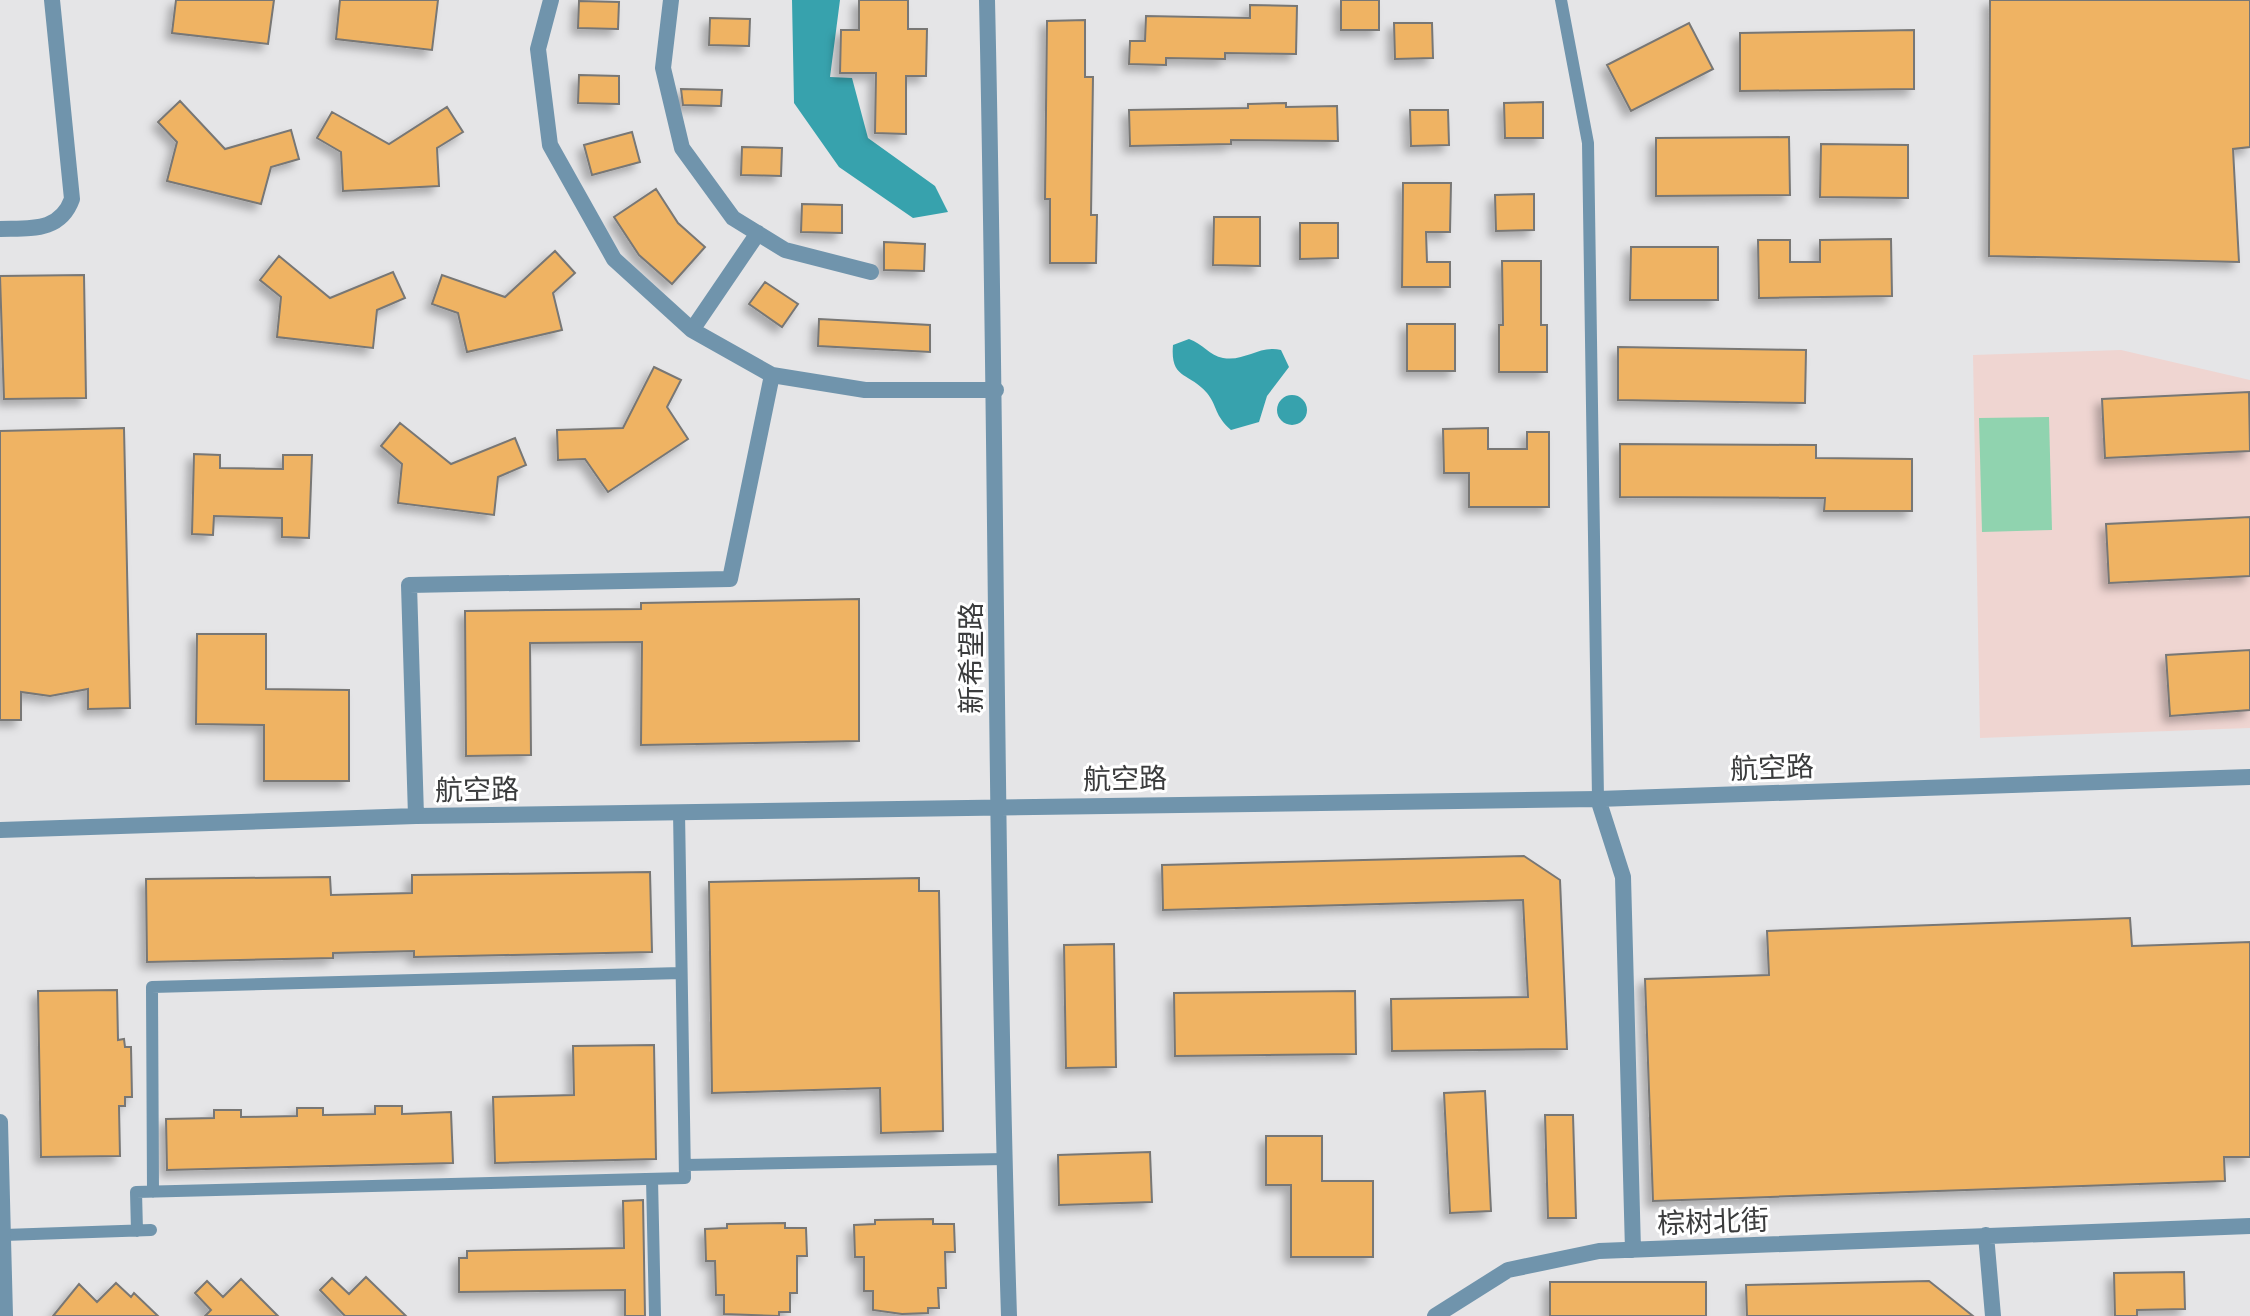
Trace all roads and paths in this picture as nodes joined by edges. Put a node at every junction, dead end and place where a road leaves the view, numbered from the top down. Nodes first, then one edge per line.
1 (52, 0) edge
2 (551, 0) edge
3 (671, 0) edge
4 (987, 0) edge
5 (1561, 0) edge
6 (0, 229) edge
7 (758, 233) junction
8 (871, 272) dead end
9 (692, 330) junction
10 (772, 375) junction
11 (996, 390) junction
12 (2250, 777) edge
13 (1598, 799) junction
14 (997, 805) junction
15 (679, 812) junction
16 (416, 816) junction
17 (0, 830) edge
18 (681, 973) junction
19 (0, 1122) edge
20 (1004, 1159) junction
21 (685, 1165) junction
22 (652, 1179) junction
23 (153, 1192) junction
24 (2250, 1226) edge
25 (151, 1230) dead end
26 (137, 1231) junction
27 (4, 1235) junction
28 (1986, 1235) junction
29 (1633, 1250) junction
30 (5, 1316) edge
31 (655, 1316) edge
32 (1009, 1316) edge
33 (1435, 1316) edge
34 (1993, 1316) edge

1 - 6 street
2 - 9 street
3 - 7 street
4 - 11 street, 新希望路
5 - 13 lane
7 - 8 street
7 - 9 street
9 - 10 street
10 - 11 street
10 - 16 street
11 - 14 street, 新希望路
12 - 13 street, 航空路
13 - 14 street, 航空路
13 - 29 street, 棕树北街
14 - 15 street, 航空路
14 - 20 street, 新希望路
15 - 16 street, 航空路
15 - 18 lane
16 - 17 street, 航空路
18 - 21 lane
18 - 23 lane
19 - 27 street
20 - 21 lane
20 - 32 street, 新希望路
21 - 22 lane
22 - 23 lane
22 - 31 lane
23 - 26 lane
24 - 28 street, 棕树北街
25 - 26 lane
26 - 27 lane
27 - 30 street
28 - 29 street, 棕树北街
28 - 34 street
29 - 33 street

